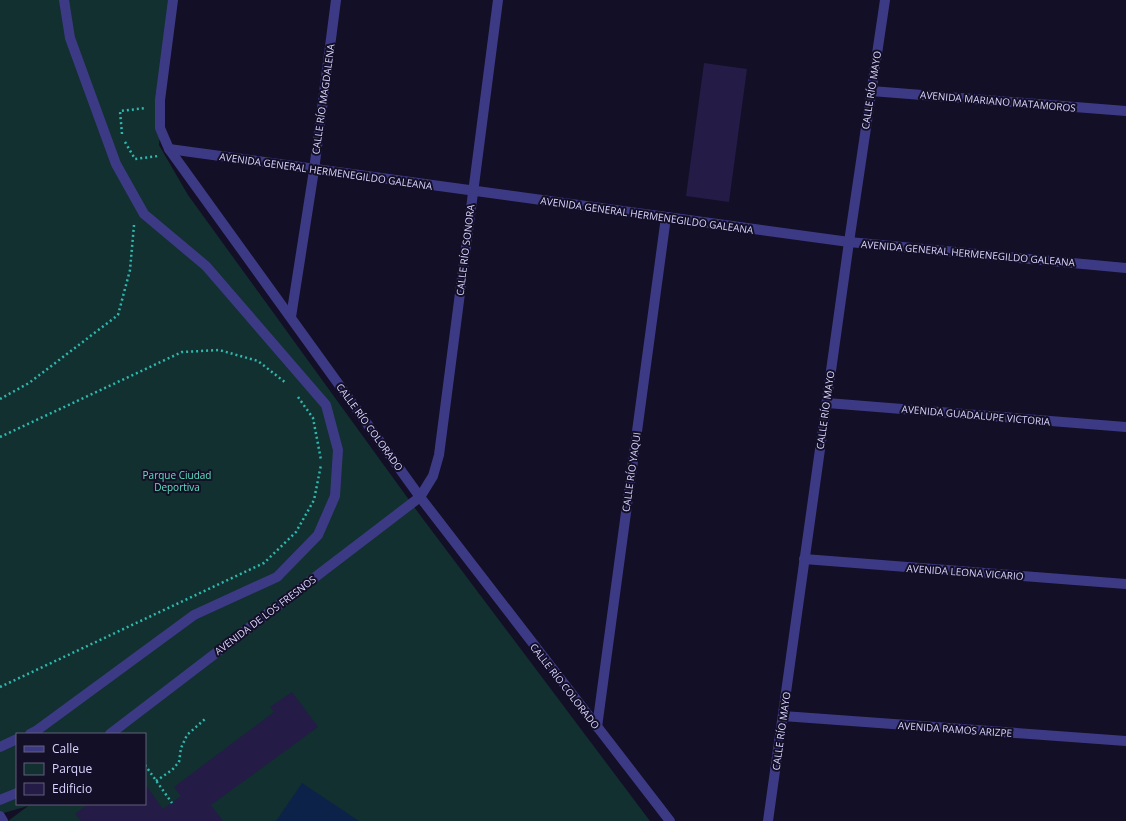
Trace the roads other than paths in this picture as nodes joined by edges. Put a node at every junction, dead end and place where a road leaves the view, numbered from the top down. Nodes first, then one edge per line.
1 (64, 0) edge
2 (173, 0) edge
3 (336, 0) edge
4 (498, 0) edge
5 (885, 0) edge
6 (870, 91) junction
7 (1126, 111) edge
8 (170, 151) junction
9 (314, 170) junction
10 (473, 191) junction
11 (666, 217) junction
12 (849, 242) junction
13 (1126, 268) edge
14 (291, 317) junction
15 (827, 403) junction
16 (1126, 428) edge
17 (420, 497) junction
18 (804, 560) junction
19 (1126, 584) edge
20 (783, 716) junction
21 (597, 727) junction
22 (33, 733) edge
23 (111, 733) edge
24 (16, 740) edge
25 (1126, 741) edge
26 (0, 747) edge
27 (16, 793) edge
28 (0, 800) edge
29 (0, 816) edge
30 (3, 821) edge
31 (670, 821) edge
32 (768, 821) edge

1 - 22 street
2 - 8 street, CALLE RÍO COLORADO
3 - 9 street, CALLE RÍO MAGDALENA
4 - 10 street, CALLE RÍO SONORA
5 - 6 street, CALLE RÍO MAYO
6 - 7 street, AVENIDA MARIANO MATAMOROS
6 - 12 street, CALLE RÍO MAYO
8 - 9 street, AVENIDA GENERAL HERMENEGILDO GALEANA
8 - 14 street, CALLE RÍO COLORADO
9 - 10 street, AVENIDA GENERAL HERMENEGILDO GALEANA
9 - 14 street, CALLE RÍO MAGDALENA
10 - 11 street, AVENIDA GENERAL HERMENEGILDO GALEANA
10 - 17 street, CALLE RÍO SONORA
11 - 12 street, AVENIDA GENERAL HERMENEGILDO GALEANA
11 - 21 street, CALLE RÍO YAQUI
12 - 13 street, AVENIDA GENERAL HERMENEGILDO GALEANA
12 - 15 street, CALLE RÍO MAYO
14 - 17 street, CALLE RÍO COLORADO
15 - 16 street, AVENIDA GUADALUPE VICTORIA
15 - 18 street, CALLE RÍO MAYO
17 - 21 street, CALLE RÍO COLORADO
17 - 23 street, AVENIDA DE LOS FRESNOS
18 - 19 street, AVENIDA LEONA VICARIO
18 - 20 street, CALLE RÍO MAYO
20 - 25 street, AVENIDA RAMOS ARIZPE
20 - 32 street, CALLE RÍO MAYO
21 - 31 street, CALLE RÍO COLORADO
24 - 26 street
27 - 28 street
29 - 30 street

